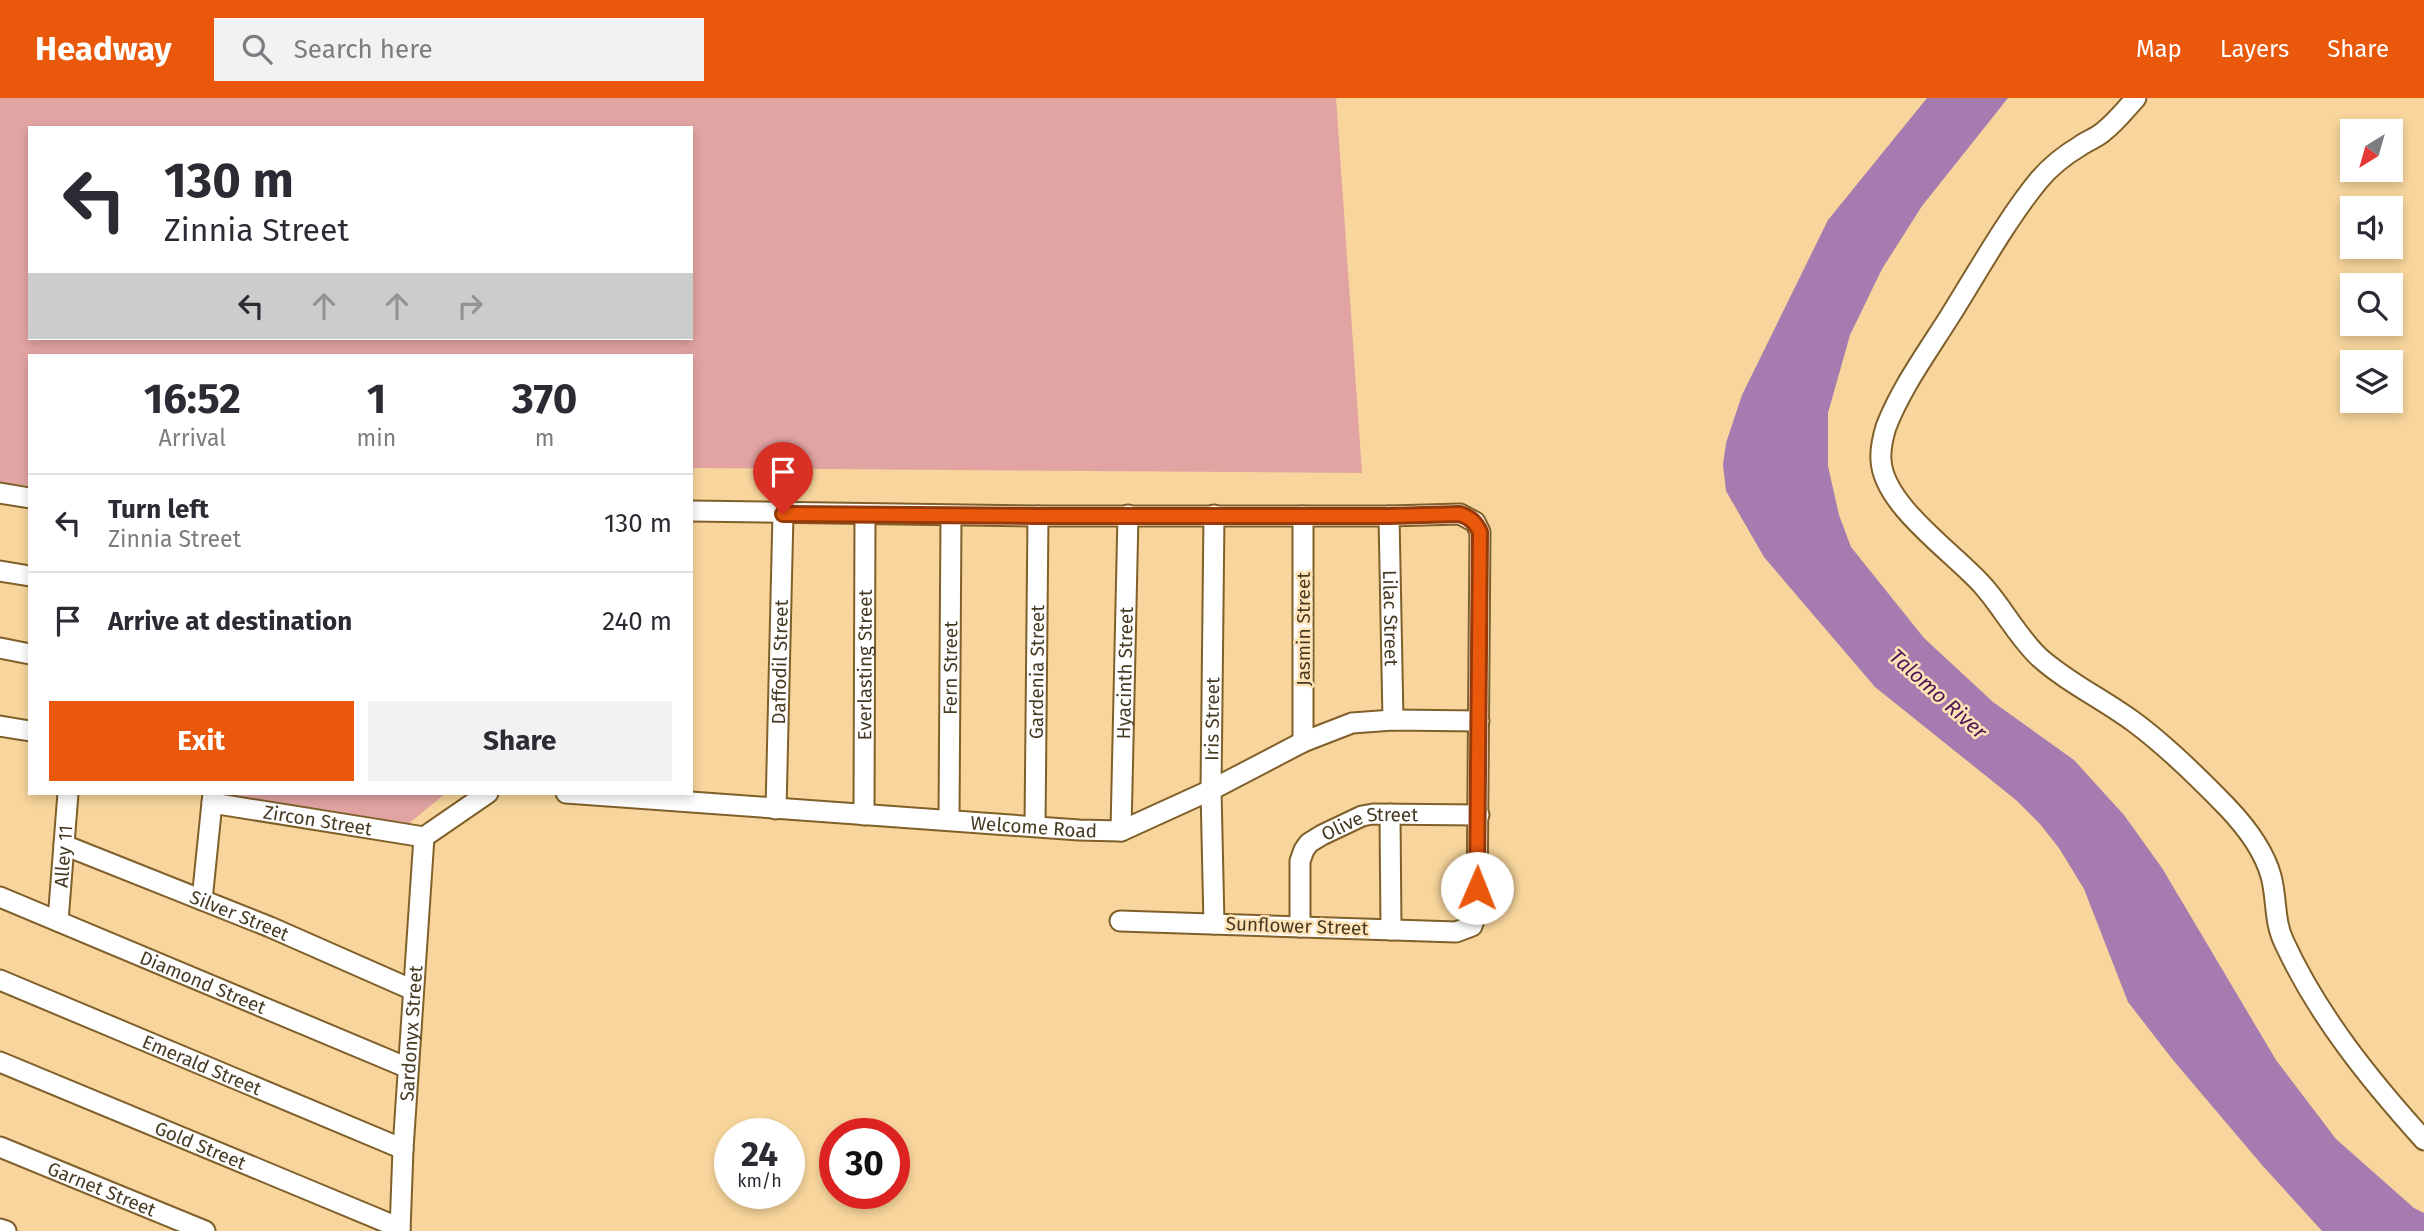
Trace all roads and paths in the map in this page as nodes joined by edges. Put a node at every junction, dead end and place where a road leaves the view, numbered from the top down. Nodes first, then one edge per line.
1 (2136, 98) edge
2 (0, 494) edge
3 (28, 498) edge
4 (693, 512) edge
5 (783, 514) junction
6 (865, 515) junction
7 (1128, 515) junction
8 (1214, 515) junction
9 (951, 516) junction
10 (1038, 516) junction
11 (1303, 516) junction
12 (1389, 516) junction
13 (0, 571) edge
14 (28, 576) edge
15 (0, 648) edge
16 (28, 654) edge
17 (1393, 720) junction
18 (1479, 721) junction
19 (0, 726) edge
20 (28, 730) edge
21 (1303, 742) junction
22 (1210, 790) junction
23 (68, 795) edge
24 (485, 795) edge
25 (632, 795) edge
26 (691, 797) edge
27 (212, 798) edge
28 (776, 809) junction
29 (1391, 814) junction
30 (864, 815) junction
31 (1479, 815) junction
32 (949, 820) junction
33 (1035, 827) junction
34 (1121, 831) junction
35 (424, 837) junction
36 (64, 845) junction
37 (202, 900) junction
38 (2, 902) edge
39 (58, 921) junction
40 (1120, 921) dead end
41 (1214, 924) junction
42 (1300, 927) junction
43 (1391, 930) junction
44 (0, 980) edge
45 (413, 990) junction
46 (0, 1062) edge
47 (408, 1068) junction
48 (2424, 1140) edge
49 (0, 1147) edge
50 (402, 1149) junction
51 (0, 1228) edge
52 (400, 1229) edge
53 (6, 1231) edge
54 (205, 1231) edge

1 - 48 street
2 - 3 street
4 - 5 street
5 - 6 street
5 - 28 street, Daffodil Street
6 - 9 street
6 - 30 street, Everlasting Street
7 - 8 street
7 - 10 street
7 - 34 street, Hyacinth Street
8 - 11 street
8 - 22 street, Iris Street
9 - 10 street
9 - 32 street, Fern Street
10 - 33 street, Gardenia Street
11 - 12 street
11 - 21 street, Jasmin Street
12 - 17 street, Lilac Street
12 - 18 street
13 - 14 street
15 - 16 street
17 - 18 street, Welcome Road
17 - 21 street, Welcome Road
18 - 31 street
19 - 20 street
21 - 22 street, Welcome Road
22 - 34 street, Welcome Road
22 - 41 street, Iris Street
23 - 36 street, Alley 11
24 - 35 street
25 - 26 street, Welcome Road
26 - 28 street, Welcome Road
27 - 35 street, Zircon Street
27 - 37 street
28 - 30 street, Welcome Road
29 - 31 street, Olive Street
29 - 42 street, Olive Street
29 - 43 street
30 - 32 street, Welcome Road
31 - 43 street, Sunflower Street
32 - 33 street, Welcome Road
33 - 34 street, Welcome Road
35 - 45 street, Sardonyx Street
36 - 37 street, Silver Street
36 - 39 street, Alley 11
37 - 45 street, Silver Street
38 - 39 street, Diamond Street
39 - 47 street, Diamond Street
40 - 41 street, Sunflower Street
41 - 42 street, Sunflower Street
42 - 43 street, Sunflower Street
44 - 50 street, Emerald Street
45 - 47 street, Sardonyx Street
46 - 52 street, Gold Street
47 - 50 street, Sardonyx Street
49 - 54 street, Garnet Street
50 - 52 street, Sardonyx Street
51 - 53 street

